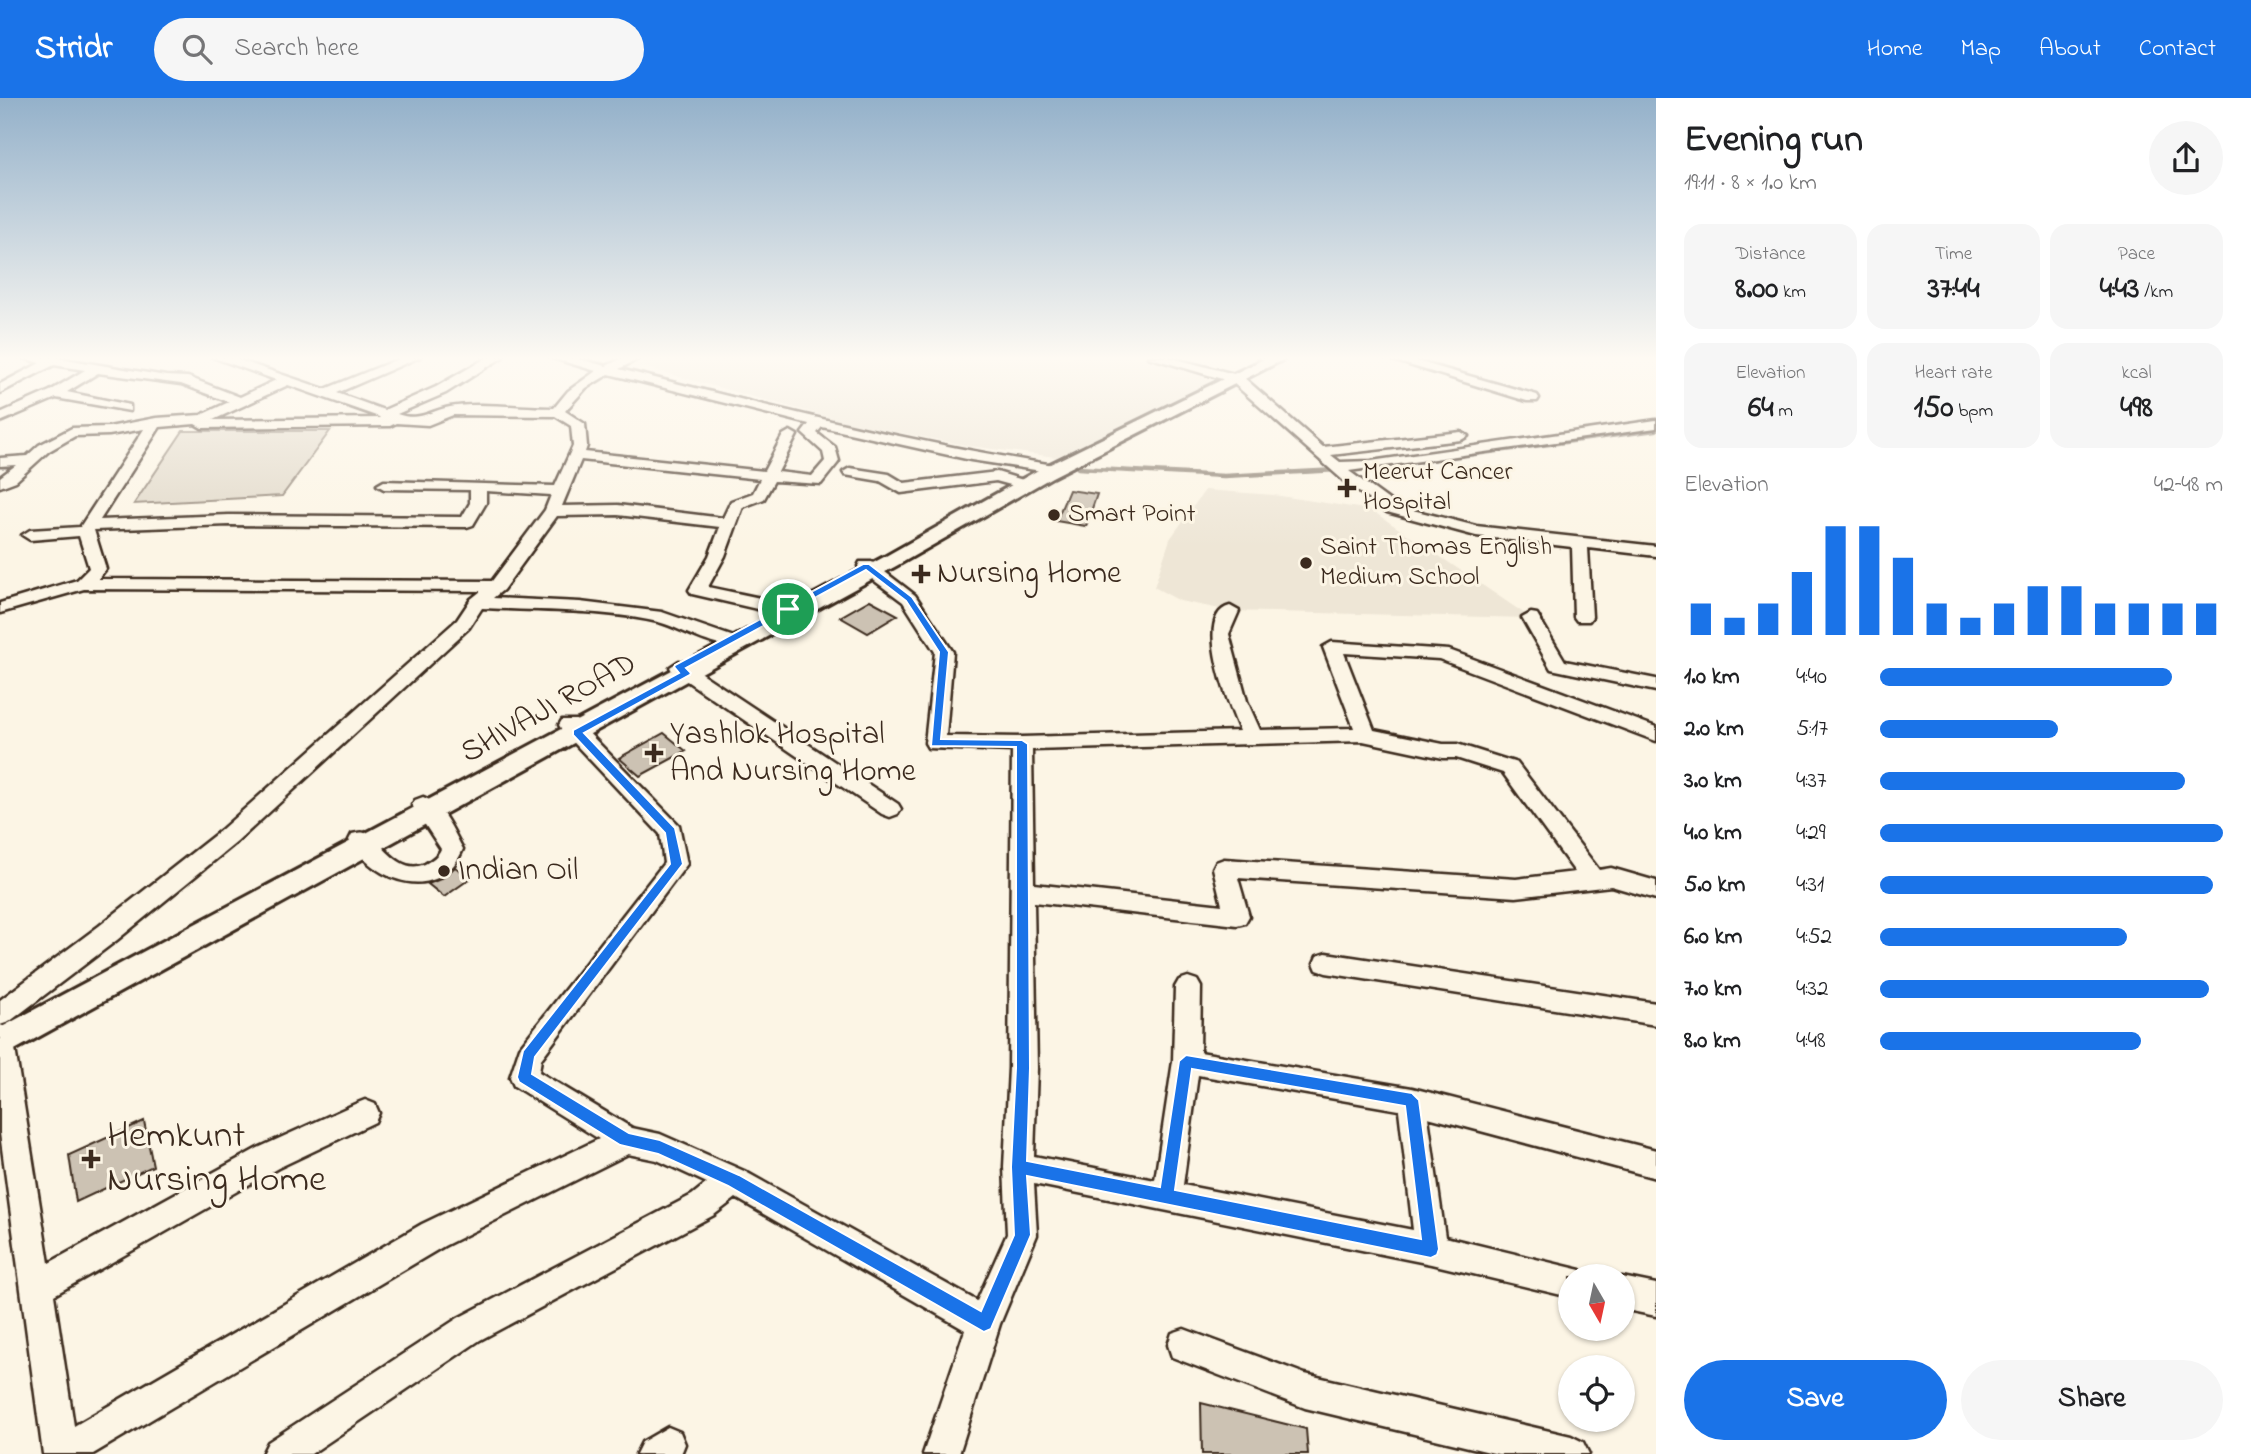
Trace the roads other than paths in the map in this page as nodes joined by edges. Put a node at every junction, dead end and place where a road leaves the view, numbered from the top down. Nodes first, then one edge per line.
1 (184, 420) edge
2 (430, 420) edge
3 (572, 420) edge
4 (808, 420) edge
5 (830, 420) edge
6 (1148, 420) edge
7 (1283, 420) edge
8 (403, 421) joint
9 (156, 422) junction
10 (818, 423) junction
11 (1656, 424) edge
12 (790, 435) dead end
13 (1461, 436) dead end
14 (1320, 452) junction
15 (577, 455) junction
16 (31, 460) junction
17 (0, 462) edge
18 (1055, 466) junction
19 (1342, 471) junction
20 (850, 472) dead end
21 (769, 475) junction
22 (1018, 482) junction
23 (0, 483) edge
24 (384, 485) dead end
25 (478, 486) junction
26 (561, 491) junction
27 (552, 511) junction
28 (729, 523) junction
29 (87, 528) junction
30 (30, 535) dead end
31 (1580, 544) junction
32 (1656, 551) edge
33 (870, 569) junction
34 (83, 584) junction
35 (497, 586) junction
36 (477, 603) junction
37 (0, 608) edge
38 (792, 611) junction
39 (1230, 611) dead end
40 (1583, 617) dead end
41 (1531, 618) dead end
42 (728, 641) junction
43 (682, 670) junction
44 (1656, 685) edge
45 (573, 729) junction
46 (1366, 734) junction
47 (1656, 734) edge
48 (1252, 736) junction
49 (1022, 744) junction
50 (426, 809) junction
51 (890, 809) dead end
52 (363, 843) junction
53 (1593, 879) junction
54 (1656, 890) edge
55 (1023, 892) junction
56 (1326, 963) dead end
57 (1188, 987) dead end
58 (1656, 1014) edge
59 (0, 1033) edge
60 (1186, 1061) junction
61 (1412, 1100) junction
62 (365, 1113) dead end
63 (626, 1140) junction
64 (1656, 1164) edge
65 (1019, 1167) junction
66 (734, 1181) junction
67 (1167, 1196) junction
68 (1431, 1249) junction
69 (1558, 1278) edge
70 (37, 1287) junction
71 (1635, 1296) edge
72 (1656, 1300) edge
73 (984, 1323) junction
74 (1184, 1345) dead end
75 (61, 1454) edge
76 (280, 1454) edge
77 (940, 1454) edge
78 (1571, 1454) edge

1 - 9 street
2 - 8 street
3 - 15 street
4 - 10 street
5 - 18 street
6 - 18 main road, SHIVAJI ROAD
7 - 14 street
8 - 9 street
9 - 16 street
9 - 29 street
10 - 18 street
10 - 21 street
11 - 19 street
12 - 21 street
13 - 14 street
14 - 19 street
15 - 21 street
15 - 26 street
16 - 17 street
16 - 23 street
18 - 22 main road
18 - 33 main road, SHIVAJI ROAD
19 - 31 street
20 - 22 street
21 - 28 street
22 - 33 main road
24 - 25 street
25 - 26 street
25 - 29 street
26 - 27 street
27 - 28 street
27 - 35 street
28 - 38 street
29 - 30 street
29 - 34 street
31 - 32 street
31 - 40 street
33 - 38 main road, SHIVAJI ROAD
33 - 49 street
34 - 35 street
34 - 37 street
35 - 36 street
36 - 42 street
36 - 59 street
38 - 42 main road
38 - 43 main road, SHIVAJI ROAD
39 - 48 street
41 - 44 street
42 - 43 main road
43 - 45 main road, SHIVAJI ROAD
43 - 51 street
45 - 50 main road, SHIVAJI ROAD
45 - 63 street
46 - 47 street
46 - 48 street
46 - 53 street
48 - 49 street
49 - 55 street
50 - 52 main road, SHIVAJI ROAD
50 - 52 street
52 - 59 main road, SHIVAJI ROAD
53 - 54 street
53 - 55 street
55 - 65 street
56 - 58 street
57 - 60 street
59 - 70 street
60 - 61 street
60 - 67 street
61 - 64 street
61 - 68 street
62 - 70 street
63 - 66 street
63 - 75 street
65 - 67 street
65 - 73 street
66 - 73 street
66 - 76 street
67 - 68 street
68 - 69 street
70 - 75 street
71 - 72 street
73 - 77 street
74 - 78 street

